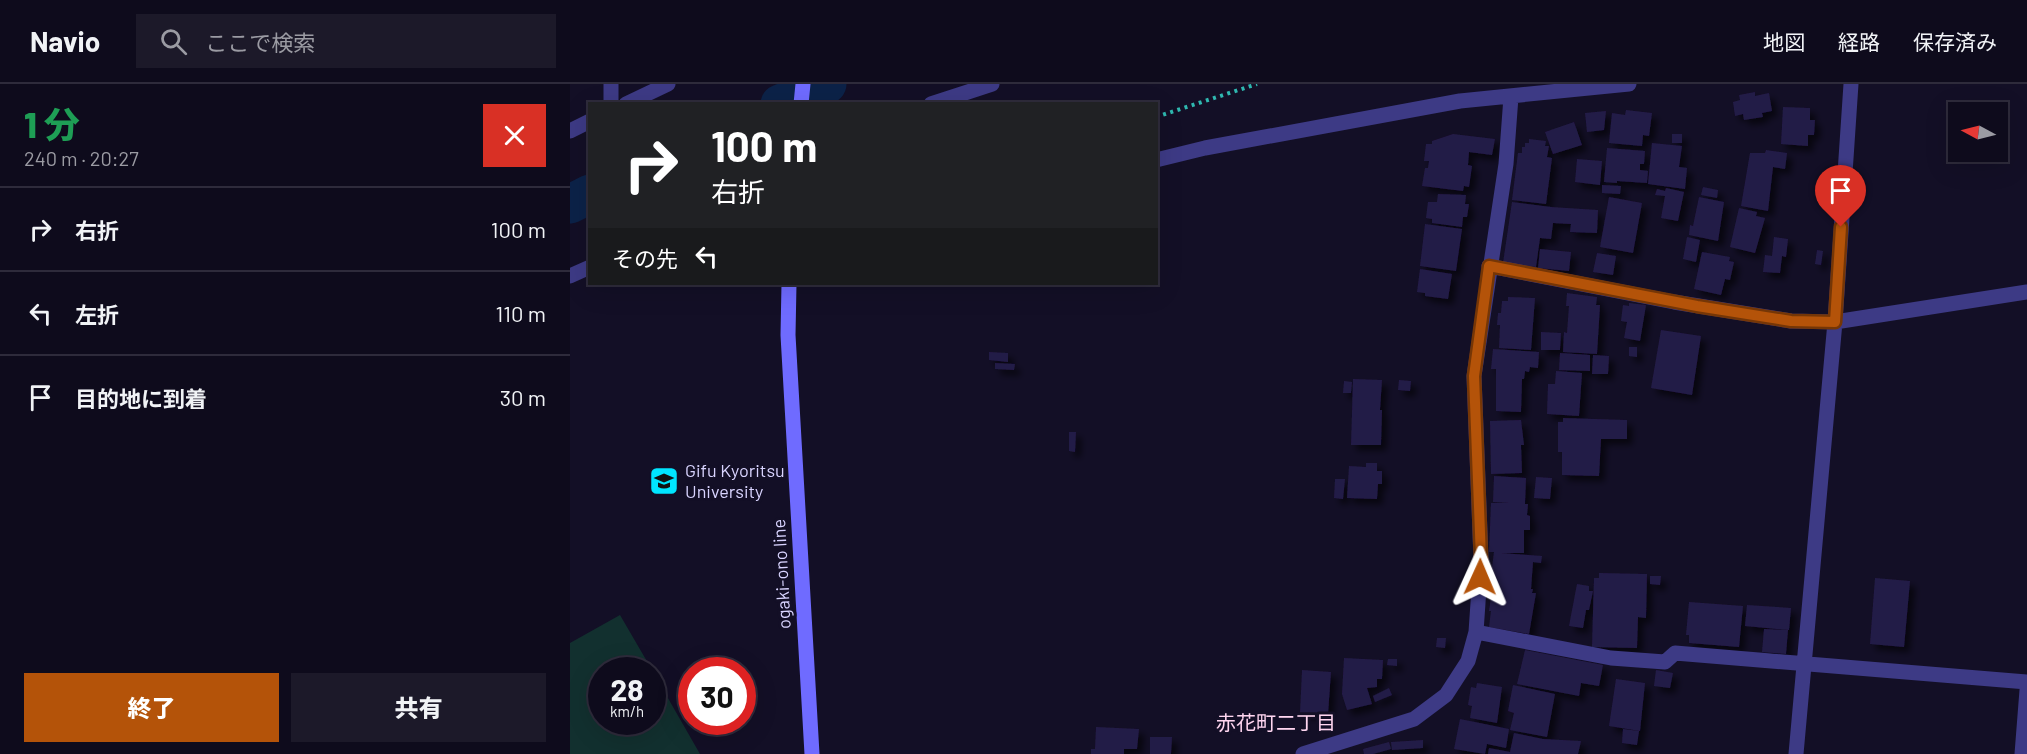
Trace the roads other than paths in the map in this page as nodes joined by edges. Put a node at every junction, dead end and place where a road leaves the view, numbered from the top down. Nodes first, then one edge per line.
1 (611, 84) edge
2 (668, 84) edge
3 (803, 84) edge
4 (992, 84) edge
5 (1629, 84) edge
6 (1851, 84) edge
7 (1511, 97) junction
8 (611, 102) edge
9 (630, 102) edge
10 (801, 102) edge
11 (937, 102) edge
12 (588, 122) edge
13 (570, 131) edge
14 (1158, 160) edge
15 (1489, 266) junction
16 (588, 268) edge
17 (570, 276) edge
18 (789, 285) edge
19 (2027, 292) edge
20 (1835, 322) junction
21 (1476, 632) junction
22 (1803, 664) junction
23 (2027, 682) edge
24 (2027, 690) edge
25 (812, 754) edge
26 (1303, 754) edge
27 (1796, 754) edge
28 (2022, 754) edge

1 - 8 street
2 - 9 street
3 - 10 main road
4 - 11 street
5 - 7 street
6 - 20 street
7 - 14 street
7 - 15 street
12 - 13 street
15 - 20 street
15 - 21 street
16 - 17 street
18 - 25 main road, ogaki-ono line
19 - 20 street
20 - 22 street
21 - 22 street
21 - 26 street
22 - 23 street
22 - 27 street
24 - 28 street

